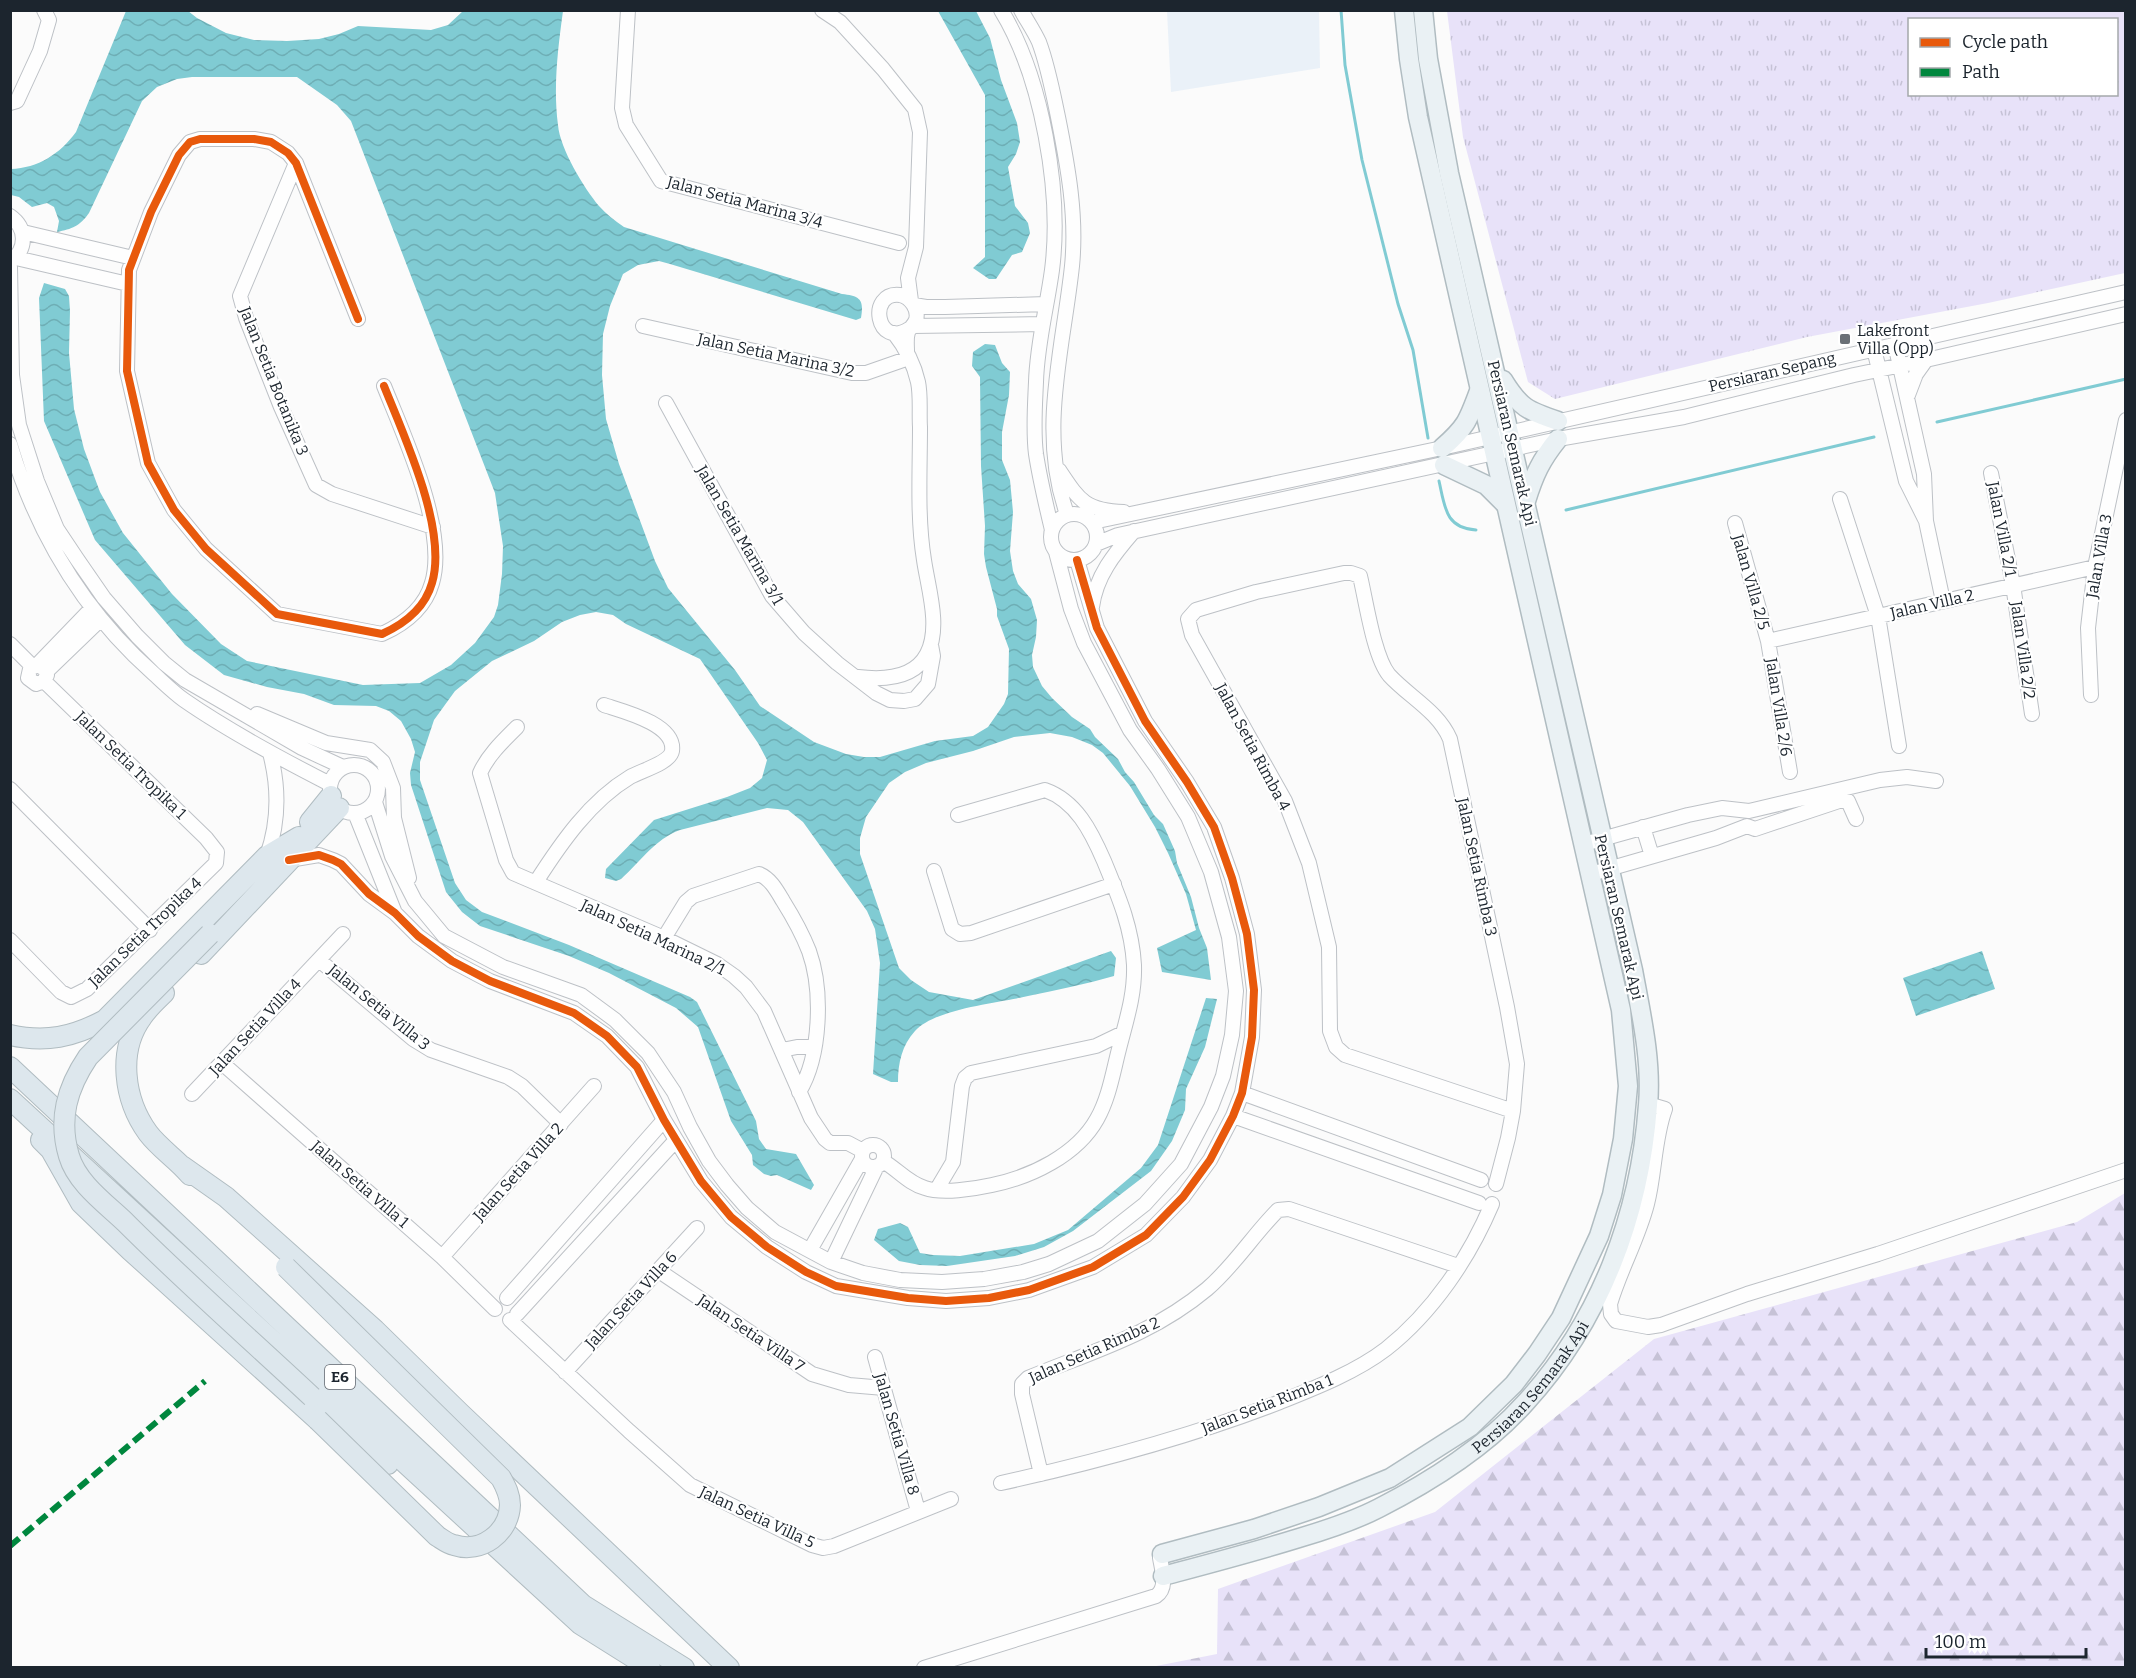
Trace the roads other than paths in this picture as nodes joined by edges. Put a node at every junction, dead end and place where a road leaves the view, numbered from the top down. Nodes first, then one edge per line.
1 (44, 10) edge
2 (628, 10) edge
3 (822, 10) edge
4 (1001, 10) edge
5 (1021, 10) edge
6 (1404, 10) edge
7 (1424, 10) edge
8 (10, 103) edge
9 (296, 163) junction
10 (10, 216) edge
11 (917, 230) junction
12 (23, 232) junction
13 (898, 243) junction
14 (913, 259) junction
15 (12, 262) edge
16 (130, 271) junction
17 (909, 278) junction
18 (2126, 292) edge
19 (894, 296) junction
20 (1066, 299) junction
21 (1047, 300) junction
22 (912, 303) junction
23 (2126, 314) edge
24 (358, 319) dead end
25 (1043, 324) junction
26 (643, 326) dead end
27 (911, 328) junction
28 (894, 333) junction
29 (1895, 344) junction
30 (1875, 349) junction
31 (908, 354) junction
32 (1926, 360) junction
33 (1494, 366) junction
34 (1901, 366) junction
35 (1880, 370) junction
36 (1854, 375) junction
37 (1036, 379) junction
38 (1055, 382) junction
39 (384, 386) dead end
40 (1479, 390) junction
41 (1908, 400) junction
42 (666, 403) dead end
43 (1890, 408) junction
44 (2126, 420) edge
45 (1558, 421) junction
46 (1558, 440) junction
47 (1511, 441) junction
48 (10, 444) edge
49 (1492, 445) junction
50 (1443, 456) junction
51 (1056, 466) junction
52 (1991, 473) dead end
53 (1840, 499) dead end
54 (1526, 503) junction
55 (1505, 504) junction
56 (1145, 512) junction
57 (1067, 514) junction
58 (1926, 520) junction
59 (1092, 522) junction
60 (1735, 523) dead end
61 (432, 527) junction
62 (1052, 530) junction
63 (1134, 531) junction
64 (1096, 544) junction
65 (1056, 552) junction
66 (1077, 560) junction
67 (2095, 567) junction
68 (1360, 576) joint
69 (2013, 585) junction
70 (1943, 602) junction
71 (92, 608) junction
72 (1091, 611) junction
73 (1878, 616) junction
74 (101, 619) junction
75 (1768, 641) junction
76 (10, 644) edge
77 (931, 645) junction
78 (40, 671) junction
79 (858, 677) junction
80 (892, 678) junction
81 (2091, 695) dead end
82 (890, 700) junction
83 (604, 705) dead end
84 (235, 708) junction
85 (2032, 714) dead end
86 (517, 727) dead end
87 (1899, 746) dead end
88 (270, 753) junction
89 (343, 767) junction
90 (1790, 772) dead end
91 (1936, 781) dead end
92 (10, 789) edge
93 (339, 800) junction
94 (375, 802) junction
95 (1749, 811) junction
96 (958, 815) dead end
97 (1856, 819) dead end
98 (1747, 826) junction
99 (1643, 827) junction
100 (299, 837) junction
101 (1602, 838) junction
102 (1584, 844) junction
103 (217, 852) joint
104 (267, 856) junction
105 (1652, 856) junction
106 (289, 860) junction
107 (1609, 869) junction
108 (934, 871) dead end
109 (1591, 874) junction
110 (536, 882) junction
111 (1114, 884) junction
112 (415, 901) junction
113 (395, 913) junction
114 (150, 930) junction
115 (343, 934) dead end
116 (664, 938) junction
117 (10, 940) edge
118 (319, 960) junction
119 (1123, 1033) junction
120 (10, 1035) edge
121 (1096, 1046) junction
122 (814, 1047) junction
123 (782, 1050) junction
124 (222, 1063) junction
125 (1115, 1065) junction
126 (10, 1067) edge
127 (594, 1086) dead end
128 (799, 1092) junction
129 (1242, 1093) junction
130 (192, 1094) dead end
131 (10, 1099) edge
132 (1265, 1101) junction
133 (1648, 1104) junction
134 (10, 1111) edge
135 (1513, 1111) junction
136 (1233, 1116) junction
137 (664, 1120) junction
138 (561, 1124) junction
139 (1257, 1124) junction
140 (676, 1140) junction
141 (863, 1155) junction
142 (953, 1162) junction
143 (880, 1164) junction
144 (182, 1166) junction
145 (2126, 1170) edge
146 (1480, 1180) junction
147 (1497, 1184) junction
148 (944, 1190) junction
149 (968, 1190) junction
150 (1486, 1203) junction
151 (697, 1228) dead end
152 (810, 1250) junction
153 (442, 1257) junction
154 (831, 1262) junction
155 (1458, 1266) junction
156 (659, 1271) junction
157 (507, 1298) junction
158 (495, 1309) junction
159 (514, 1317) junction
160 (875, 1357) dead end
161 (565, 1372) junction
162 (884, 1388) junction
163 (1041, 1474) junction
164 (1002, 1483) dead end
165 (951, 1499) dead end
166 (457, 1511) junction
167 (918, 1511) junction
168 (1162, 1554) joint
169 (1163, 1576) junction
170 (650, 1668) edge
171 (684, 1668) edge
172 (729, 1668) edge
173 (924, 1668) edge

1 - 8 street
2 - 13 street, Jalan Setia Marina 3/4
3 - 11 street
4 - 21 street
5 - 20 street
6 - 40 main road, Persiaran Semarak Api
7 - 33 main road, Persiaran Semarak Api
9 - 16 street
9 - 24 street
9 - 61 street, Jalan Setia Botanika 3
10 - 12 street
11 - 13 street
11 - 14 street
12 - 15 street
12 - 16 street
13 - 14 street
14 - 17 street
15 - 16 street
15 - 84 street
16 - 61 street
17 - 19 street
17 - 22 street
18 - 29 street, Persiaran Sepang
19 - 22 street
19 - 28 street
20 - 21 street
20 - 38 street
21 - 22 street
21 - 25 street
22 - 27 street
23 - 32 street, Persiaran Sepang
25 - 27 street
25 - 37 street
26 - 31 street, Jalan Setia Marina 3/2
27 - 28 street
27 - 31 street
28 - 31 street
29 - 30 street, Persiaran Sepang
29 - 34 street
30 - 35 street
30 - 45 street, Persiaran Sepang
31 - 77 street
32 - 34 street, Persiaran Sepang
32 - 41 street
33 - 45 main road
33 - 47 main road, Persiaran Semarak Api
34 - 35 street, Persiaran Sepang
34 - 41 street
35 - 36 street, Persiaran Sepang
35 - 43 street
36 - 43 street
36 - 46 street, Persiaran Sepang
37 - 38 street
37 - 62 street
38 - 51 street
39 - 61 street
40 - 49 main road, Persiaran Semarak Api
40 - 50 main road
41 - 58 street
42 - 79 street, Jalan Setia Marina 3/1
43 - 58 street
44 - 67 street, Jalan Villa 3
45 - 47 street, Persiaran Sepang
46 - 47 street, Persiaran Sepang
46 - 54 main road
47 - 49 street, Persiaran Sepang
47 - 54 main road, Persiaran Semarak Api
48 - 71 street
49 - 50 street, Persiaran Sepang
49 - 55 main road, Persiaran Semarak Api
50 - 55 main road
50 - 56 street
50 - 63 street
51 - 56 street
51 - 57 street
52 - 69 street, Jalan Villa 2/1
53 - 73 street
54 - 101 main road, Persiaran Semarak Api
55 - 102 main road, Persiaran Semarak Api
56 - 59 street
57 - 59 street
57 - 62 street
58 - 70 street
59 - 64 street
60 - 75 street, Jalan Villa 2/5
62 - 65 street
63 - 64 street
63 - 72 street
64 - 66 street
65 - 66 street
65 - 154 street
66 - 72 street
67 - 69 street, Jalan Villa 2
67 - 81 street, Jalan Villa 3
68 - 135 street, Jalan Setia Rimba 3
68 - 135 street, Jalan Setia Rimba 4
69 - 70 street, Jalan Villa 2
69 - 85 street, Jalan Villa 2/2
70 - 73 street, Jalan Villa 2
71 - 74 street
71 - 78 street
72 - 129 street
73 - 75 street, Jalan Villa 2
73 - 87 street
74 - 78 street
74 - 88 street
75 - 90 street, Jalan Villa 2/6
76 - 78 street, Jalan Setia Tropika 1
77 - 80 street
77 - 82 street
78 - 103 street, Jalan Setia Tropika 1
79 - 80 street
79 - 82 street, Jalan Setia Marina 3/1
80 - 82 street
83 - 110 street
84 - 89 street
84 - 112 street
86 - 110 street, Jalan Setia Marina 2/1
88 - 93 street
88 - 104 street
89 - 93 street
89 - 94 street
91 - 95 street
92 - 114 street
93 - 94 street
93 - 100 highway
93 - 106 highway
93 - 113 street
94 - 112 street
95 - 98 street
95 - 99 street
96 - 111 street
97 - 98 street
98 - 105 street
99 - 101 street
99 - 105 street
100 - 104 highway
100 - 166 highway, bridge
101 - 102 street
101 - 107 main road, Persiaran Semarak Api
102 - 109 main road, Persiaran Semarak Api
103 - 114 street, Jalan Setia Tropika 4
104 - 120 highway
105 - 107 street
106 - 113 street
106 - 144 highway
107 - 109 street
107 - 133 main road, Persiaran Semarak Api
108 - 111 street
109 - 168 main road, Persiaran Semarak Api
110 - 116 street, Jalan Setia Marina 2/1
111 - 119 street
112 - 152 street
113 - 137 street
114 - 117 street, Jalan Setia Tropika 4
115 - 118 street, Jalan Setia Villa 4
116 - 122 street
116 - 123 street, Jalan Setia Marina 2/1
118 - 124 street, Jalan Setia Villa 4
118 - 138 street, Jalan Setia Villa 3
119 - 121 street
119 - 125 street
121 - 125 street
121 - 142 street
122 - 123 street
122 - 128 street
123 - 128 street, Jalan Setia Marina 2/1
124 - 130 street, Jalan Setia Villa 4
124 - 153 street, Jalan Setia Villa 1
125 - 149 street
126 - 171 highway, E6
127 - 138 street, Jalan Setia Villa 2
128 - 141 street, Jalan Setia Marina 2/1
129 - 132 street
129 - 136 street
131 - 166 highway, E6
132 - 139 street
132 - 146 street
133 - 145 street
133 - 169 main road, Persiaran Semarak Api
134 - 144 highway, bridge
135 - 147 street, Jalan Setia Rimba 3
136 - 139 street
136 - 140 street
137 - 140 street
137 - 157 street
138 - 153 street, Jalan Setia Villa 2
139 - 150 street
140 - 159 street
141 - 143 street
141 - 143 street
141 - 152 street
142 - 148 street
142 - 149 street
143 - 148 street
143 - 154 street
144 - 172 highway
146 - 147 street
146 - 150 street
147 - 150 street
148 - 149 street
150 - 155 street, Jalan Setia Rimba 1
151 - 156 street, Jalan Setia Villa 6
152 - 154 street
153 - 158 street, Jalan Setia Villa 1
155 - 163 street, Jalan Setia Rimba 1
155 - 163 street, Jalan Setia Rimba 2
156 - 161 street, Jalan Setia Villa 6
156 - 162 street, Jalan Setia Villa 7
157 - 158 street
157 - 159 street
158 - 159 street
159 - 161 street, Jalan Setia Villa 5
160 - 162 street, Jalan Setia Villa 8
161 - 167 street, Jalan Setia Villa 5
162 - 167 street, Jalan Setia Villa 8
163 - 164 street, Jalan Setia Rimba 1
165 - 167 street, Jalan Setia Villa 5
166 - 170 highway, E6
168 - 169 street
169 - 173 street

